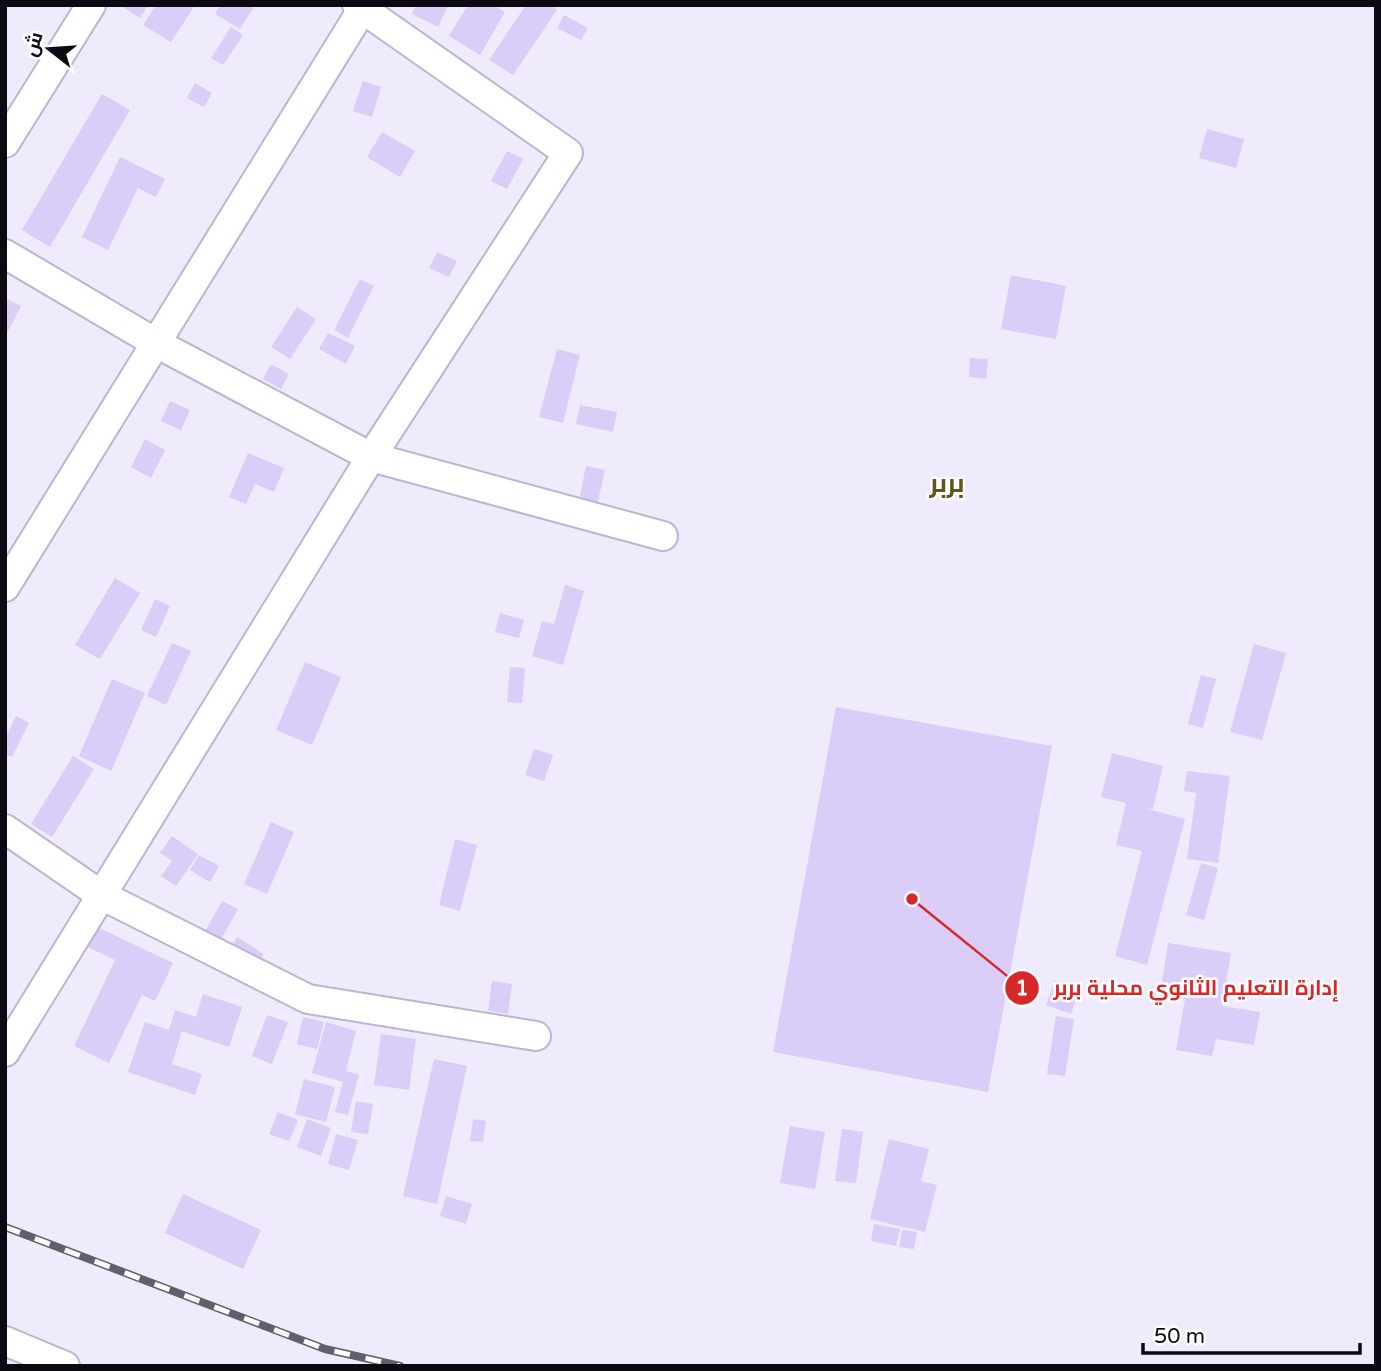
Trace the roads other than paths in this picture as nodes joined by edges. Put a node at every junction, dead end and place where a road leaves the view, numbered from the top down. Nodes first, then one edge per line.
1 (91, 5) edge
2 (361, 6) edge
3 (5, 143) edge
4 (5, 254) edge
5 (156, 343) junction
6 (371, 457) junction
7 (663, 536) dead end
8 (5, 587) edge
9 (5, 829) edge
10 (101, 895) junction
11 (536, 1036) dead end
12 (5, 1052) edge
13 (5, 1341) edge
14 (65, 1366) edge

1 - 3 street
2 - 5 street
2 - 6 street
4 - 5 street
5 - 6 street
5 - 8 street
6 - 7 street
6 - 10 street
9 - 10 street
10 - 11 street
10 - 12 street
13 - 14 street

